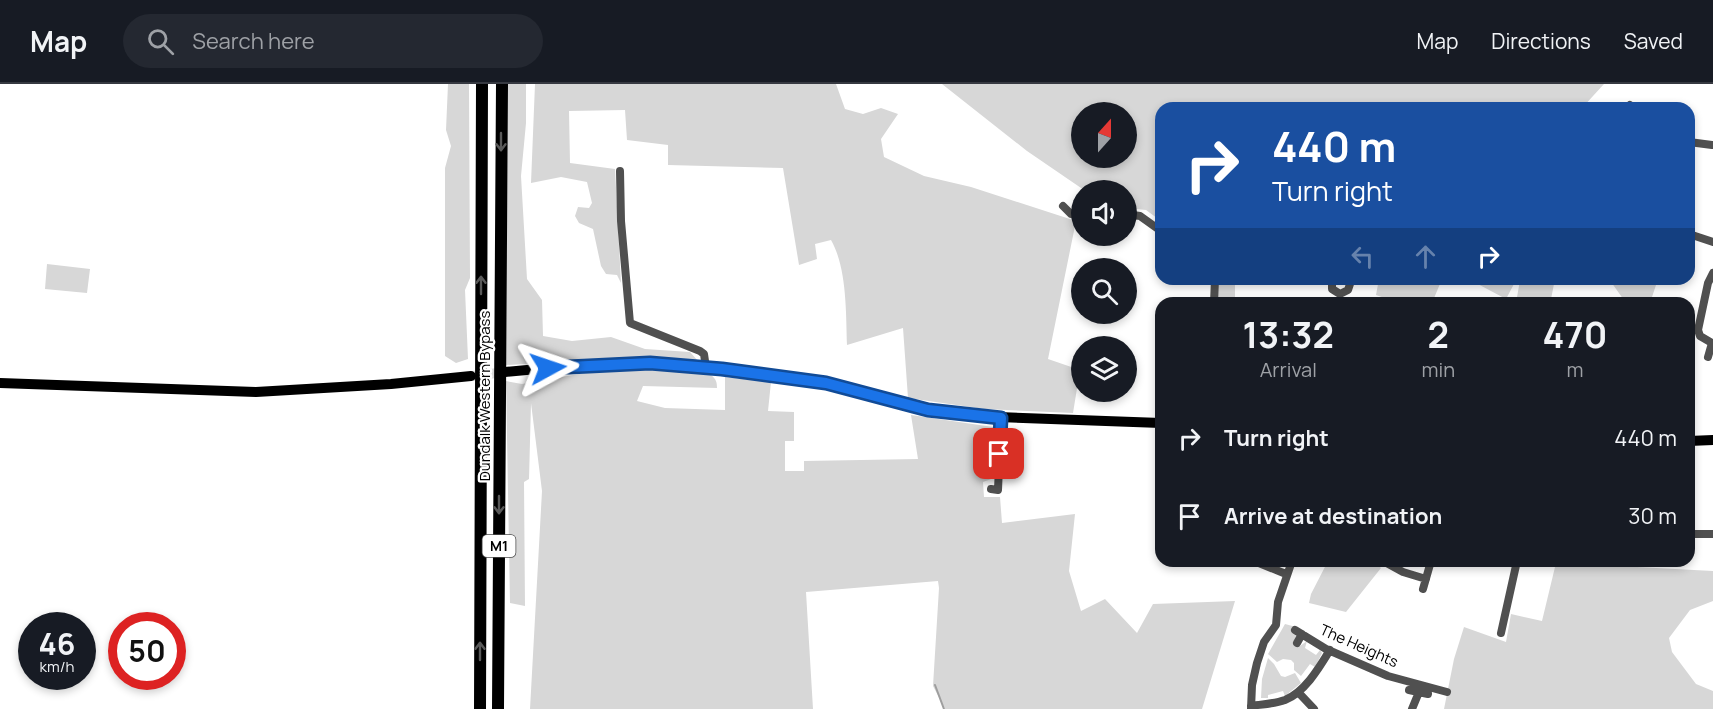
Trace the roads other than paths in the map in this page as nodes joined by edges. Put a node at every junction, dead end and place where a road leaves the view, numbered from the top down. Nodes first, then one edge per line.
1 (482, 84) edge
2 (502, 84) edge
3 (1695, 143) edge
4 (1712, 145) edge
5 (620, 171) dead end
6 (1063, 206) dead end
7 (1071, 213) edge
8 (1137, 216) edge
9 (1155, 227) edge
10 (1695, 236) edge
11 (1713, 242) edge
12 (1713, 273) edge
13 (1331, 285) edge
14 (1350, 285) edge
15 (1338, 293) junction
16 (1336, 297) edge
17 (1708, 357) dead end
18 (706, 368) junction
19 (502, 373) junction
20 (471, 376) tunnel mouth
21 (0, 383) edge
22 (1001, 418) junction
23 (1155, 423) edge
24 (1713, 440) edge
25 (1695, 441) edge
26 (992, 489) dead end
27 (1695, 534) edge
28 (1713, 534) edge
29 (1269, 567) edge
30 (1289, 567) edge
31 (1394, 567) edge
32 (1429, 567) edge
33 (1516, 567) edge
34 (1286, 574) junction
35 (1426, 579) junction
36 (1423, 590) dead end
37 (1501, 633) dead end
38 (1297, 644) dead end
39 (1330, 650) junction
40 (1409, 690) dead end
41 (1298, 692) junction
42 (1419, 692) junction
43 (1428, 694) dead end
44 (1439, 700) dead end
45 (1251, 707) edge
46 (480, 709) edge
47 (498, 709) edge
48 (1314, 709) edge
49 (1412, 709) edge

46 -> 1 highway, Dundalk Western Bypass / M1
2 -> 19 highway, Dundalk Western Bypass / M1
3 - 4 street
5 - 18 street
6 - 7 street
8 - 9 street
10 - 11 street
12 - 17 street
13 - 15 street
14 - 15 street
15 - 16 street
18 - 19 main road
18 - 22 main road
19 -> 47 highway, Dundalk Western Bypass / M1
20 - 21 main road
22 - 23 main road
22 - 26 street
24 - 25 main road
27 - 28 street
29 - 34 street
30 - 34 street
31 - 35 street
32 - 35 street
33 - 37 street
34 - 45 street
35 - 36 street
38 - 39 street, The Heights
39 - 41 street
39 - 44 street, The Heights
40 - 42 street
41 - 45 street
41 - 48 street
42 - 43 street
42 - 49 street

